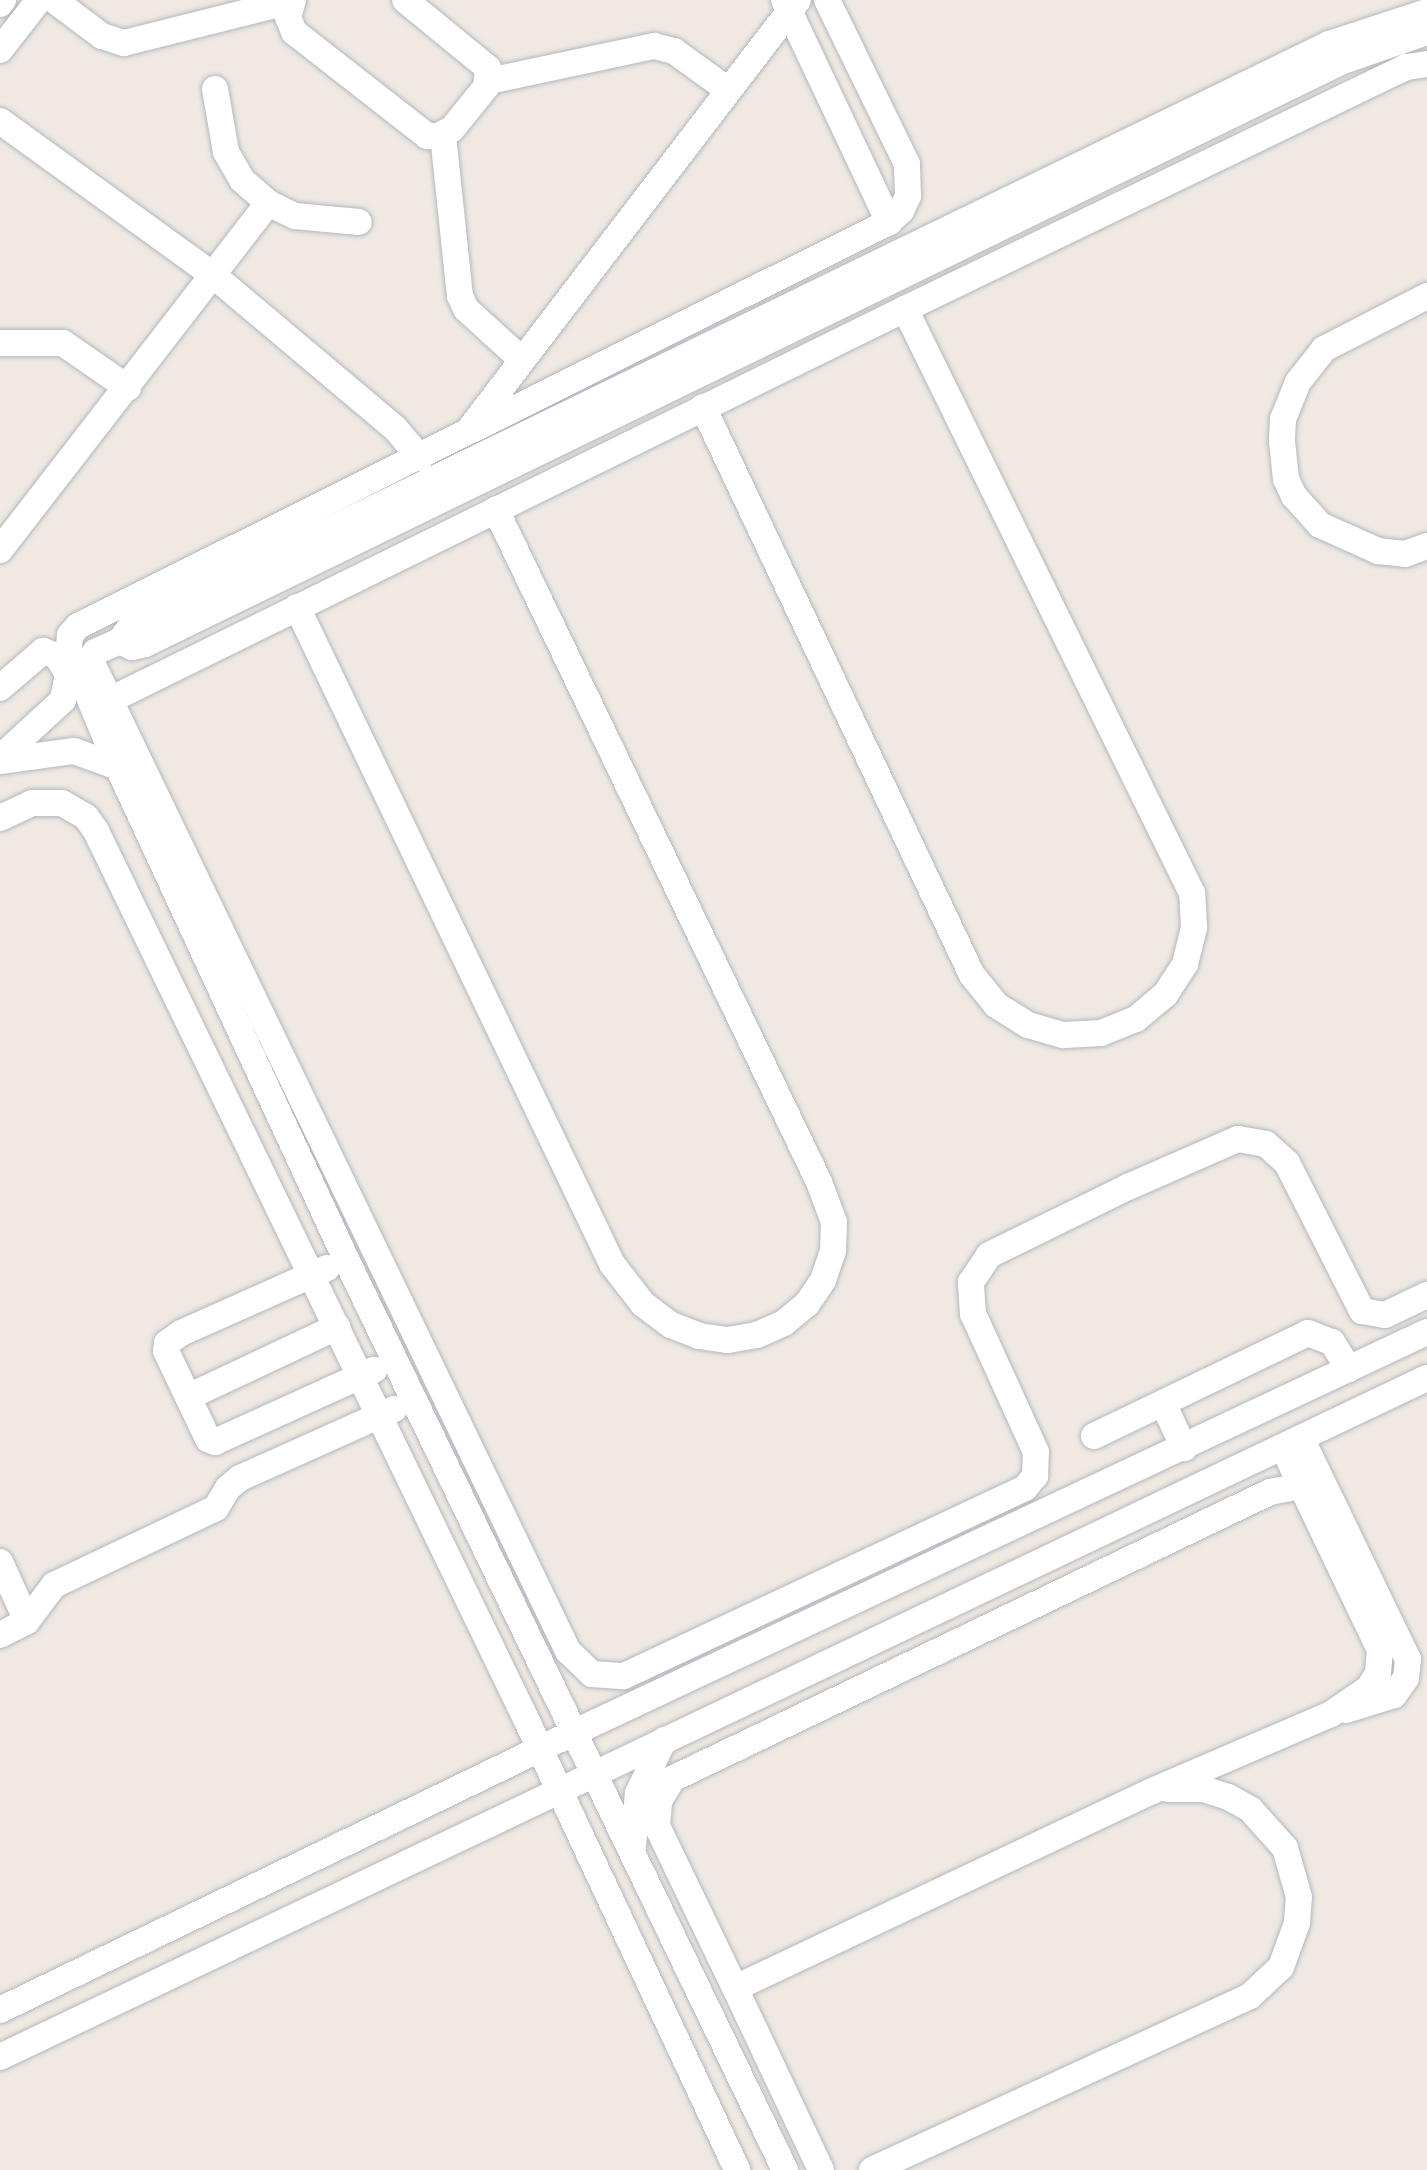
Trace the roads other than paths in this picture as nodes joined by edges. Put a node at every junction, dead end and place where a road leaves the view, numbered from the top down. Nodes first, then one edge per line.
1 (39, 0) edge
2 (54, 0) edge
3 (405, 0) edge
4 (827, 0) edge
5 (292, 1) edge
6 (790, 4) edge
7 (1427, 12) edge
8 (1427, 32) edge
9 (0, 50) edge
10 (1427, 64) edge
11 (489, 81) junction
12 (215, 89) dead end
13 (728, 90) junction
14 (0, 121) edge
15 (443, 135) junction
16 (268, 203) junction
17 (359, 222) dead end
18 (889, 222) junction
19 (963, 248) junction
20 (213, 275) junction
21 (974, 275) junction
22 (1427, 296) edge
23 (905, 309) junction
24 (0, 343) edge
25 (521, 359) junction
26 (666, 379) junction
27 (128, 388) junction
28 (702, 407) junction
29 (466, 435) junction
30 (419, 458) junction
31 (496, 510) junction
32 (397, 522) junction
33 (1427, 546) edge
34 (410, 549) junction
35 (0, 550) edge
36 (297, 607) junction
37 (120, 641) junction
38 (0, 688) edge
39 (110, 700) junction
40 (0, 759) edge
41 (118, 766) junction
42 (0, 818) edge
43 (215, 975) junction
44 (177, 995) junction
45 (346, 1259) junction
46 (312, 1275) junction
47 (1427, 1296) edge
48 (1373, 1316) junction
49 (337, 1327) junction
50 (1427, 1332) edge
51 (1390, 1349) junction
52 (395, 1360) junction
53 (1349, 1369) junction
54 (361, 1377) junction
55 (1427, 1378) edge
56 (188, 1396) junction
57 (413, 1399) junction
58 (1163, 1403) junction
59 (380, 1415) junction
60 (1094, 1436) dead end
61 (1292, 1443) junction
62 (1175, 1452) junction
63 (1302, 1486) junction
64 (1183, 1495) junction
65 (0, 1562) edge
66 (27, 1621) junction
67 (0, 1635) edge
68 (544, 1667) junction
69 (641, 1701) junction
70 (1331, 1714) junction
71 (575, 1731) junction
72 (664, 1741) junction
73 (539, 1749) junction
74 (501, 1768) junction
75 (595, 1773) junction
76 (558, 1790) junction
77 (1152, 1791) junction
78 (520, 1807) junction
79 (633, 1852) junction
80 (320, 1856) junction
81 (340, 1893) junction
82 (735, 1987) junction
83 (25, 1997) junction
84 (0, 2010) edge
85 (45, 2035) junction
86 (723, 2043) junction
87 (0, 2057) edge
88 (684, 2060) junction
89 (737, 2170) edge
90 (785, 2170) edge
91 (821, 2170) edge
92 (872, 2170) edge

1 - 9 street
2 - 5 street
3 - 11 street
4 - 18 street
5 - 15 street
6 - 13 street
6 - 18 street
7 - 26 street
8 - 19 street
10 - 21 street
11 - 13 street
11 - 15 street
12 - 16 street
13 - 25 street
14 - 20 street
15 - 25 street
16 - 17 street
16 - 20 street
18 - 29 street
19 - 21 street
19 - 26 street
20 - 27 street
20 - 30 street
21 - 23 street
22 - 33 street
23 - 28 street
23 - 28 street
24 - 27 street
25 - 29 street
26 - 32 street
26 - 37 street
27 - 35 street
28 - 31 street
29 - 30 street
30 - 41 street
31 - 34 street
31 - 36 street
32 - 34 street
32 - 37 street
34 - 36 street
36 - 39 street
37 - 39 street
38 - 40 street
39 - 48 street
40 - 41 street
41 - 43 street
42 - 44 street
43 - 44 street
43 - 45 street
44 - 46 street
45 - 46 street
45 - 52 street
46 - 49 street
46 - 56 street
47 - 48 street
48 - 51 street
49 - 54 street
49 - 56 street
50 - 51 street
51 - 53 street
52 - 54 street
52 - 57 street
53 - 58 street
53 - 62 street
54 - 56 street
54 - 59 street
55 - 61 street
57 - 59 street
57 - 68 street
58 - 60 street
58 - 62 street
59 - 66 street
59 - 73 street
61 - 63 street
61 - 64 street
61 - 70 street
62 - 64 street
62 - 69 street
63 - 70 street
63 - 82 street
64 - 72 street
65 - 66 street
66 - 67 street
68 - 69 street
68 - 71 street
69 - 71 street
70 - 77 street
71 - 73 street
71 - 75 street
72 - 75 street
72 - 79 street
73 - 74 street
73 - 76 street
74 - 78 street
74 - 80 street
75 - 76 street
75 - 79 street
76 - 78 street
76 - 88 street
77 - 82 street
77 - 92 street
78 - 81 street
79 - 86 street
80 - 81 street
80 - 83 street
81 - 85 street
82 - 91 street
83 - 84 street
83 - 85 street
85 - 87 street
86 - 88 street
86 - 90 street
88 - 89 street

